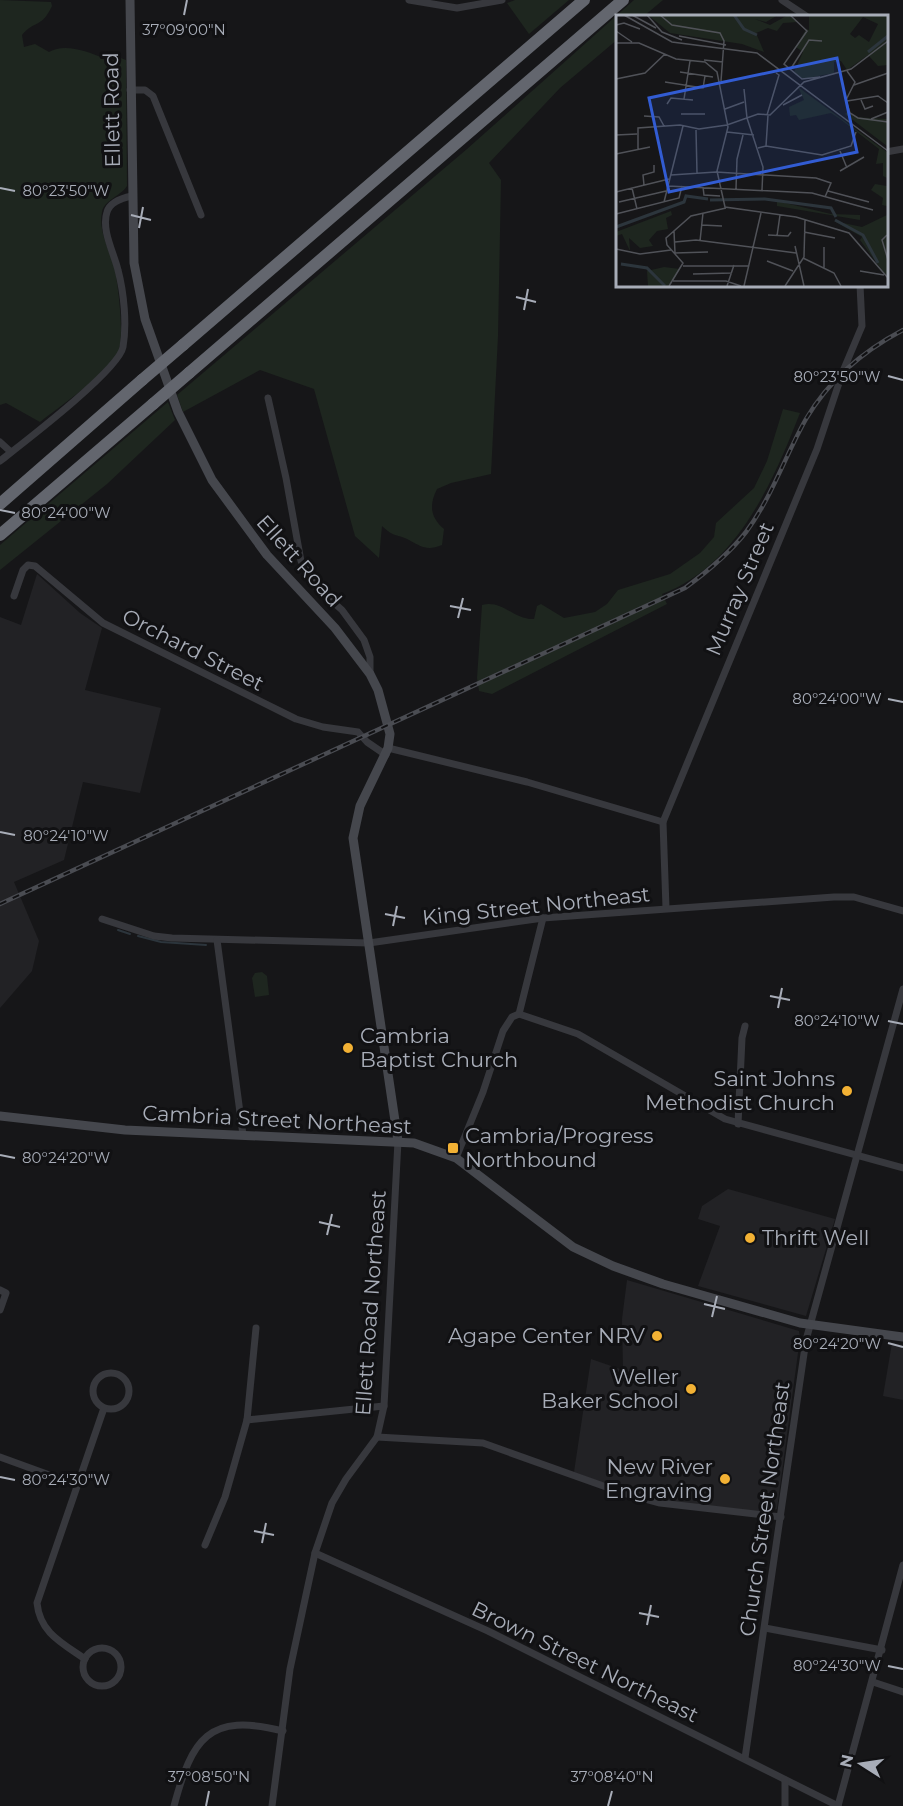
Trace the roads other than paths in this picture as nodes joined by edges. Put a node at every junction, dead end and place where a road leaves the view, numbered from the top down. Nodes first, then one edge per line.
1 (130, 0) edge
2 (410, 0) edge
3 (502, 0) edge
4 (584, 0) edge
5 (623, 0) edge
6 (782, 0) edge
7 (804, 15) edge
8 (130, 90) junction
9 (903, 149) edge
10 (888, 152) edge
11 (132, 196) junction
12 (201, 215) dead end
13 (860, 286) edge
14 (268, 398) dead end
15 (0, 442) edge
16 (11, 452) junction
17 (0, 461) edge
18 (0, 504) edge
19 (0, 535) edge
20 (14, 596) dead end
21 (370, 674) junction
22 (387, 752) junction
23 (663, 822) junction
24 (666, 908) junction
25 (903, 910) edge
26 (543, 918) junction
27 (102, 919) dead end
28 (217, 940) junction
29 (369, 943) junction
30 (903, 989) edge
31 (519, 1014) junction
32 (745, 1026) dead end
33 (0, 1116) edge
34 (738, 1124) junction
35 (243, 1135) junction
36 (398, 1141) junction
37 (859, 1156) junction
38 (456, 1158) junction
39 (903, 1168) edge
40 (3, 1291) edge
41 (0, 1310) edge
42 (810, 1325) junction
43 (256, 1328) dead end
44 (903, 1337) edge
45 (384, 1407) junction
46 (104, 1408) junction
47 (247, 1420) junction
48 (377, 1437) junction
49 (0, 1457) edge
50 (77, 1485) junction
51 (781, 1517) junction
52 (206, 1545) dead end
53 (315, 1553) junction
54 (903, 1565) edge
55 (765, 1628) junction
56 (882, 1650) junction
57 (85, 1659) junction
58 (873, 1682) junction
59 (903, 1692) edge
60 (283, 1731) junction
61 (745, 1758) junction
62 (785, 1780) junction
63 (174, 1806) edge
64 (272, 1806) edge
65 (785, 1806) edge
66 (838, 1806) edge

1 - 8 street, Ellett Road
2 - 3 street
4 - 18 highway, bridge
5 - 19 highway, bridge
6 - 7 street
8 - 11 street, Ellett Road
8 - 12 street
9 - 10 street
11 - 16 street
11 - 21 street, Ellett Road
13 - 23 street, Murray Street
14 - 21 street
15 - 16 street
16 - 17 street
20 - 22 street, Orchard Street
21 - 22 street, Ellett Road
22 - 23 street, Orchard Street
22 - 29 street
23 - 24 street, Murray Street
24 - 25 street, King Street Northeast
24 - 26 street, King Street Northeast
26 - 29 street, King Street Northeast
26 - 31 street
27 - 28 street, King Street Northeast
28 - 29 street, King Street Northeast
28 - 35 street
29 - 36 street
30 - 37 street, Church Street Northeast
31 - 34 street
31 - 38 street
32 - 34 street
33 - 35 street, Cambria Street Northeast
34 - 37 street
35 - 36 street, Cambria Street Northeast
36 - 38 street, Cambria Street Northeast
36 - 45 street, Ellett Road Northeast
37 - 39 street
37 - 42 street, Church Street Northeast
38 - 42 street, Cambria Street Northeast
40 - 41 street
42 - 44 street, Cambria Street Northeast
42 - 51 street, Church Street Northeast
43 - 47 street
45 - 47 street
45 - 48 street, Ellett Road Northeast
46 - 46 street
46 - 50 street
47 - 52 street
48 - 51 street
48 - 53 street, Ellett Road Northeast
49 - 50 street
50 - 57 street
51 - 55 street, Church Street Northeast
53 - 60 street, Ellett Road Northeast
53 - 61 street, Brown Street Northeast
54 - 56 street
55 - 56 street
55 - 61 street, Church Street Northeast
56 - 58 street
57 - 57 street
58 - 59 street
58 - 66 street
60 - 63 street
60 - 64 street, Ellett Road Northeast
61 - 62 street, Brown Street Northeast
62 - 65 street
62 - 66 street, Brown Street Northeast

